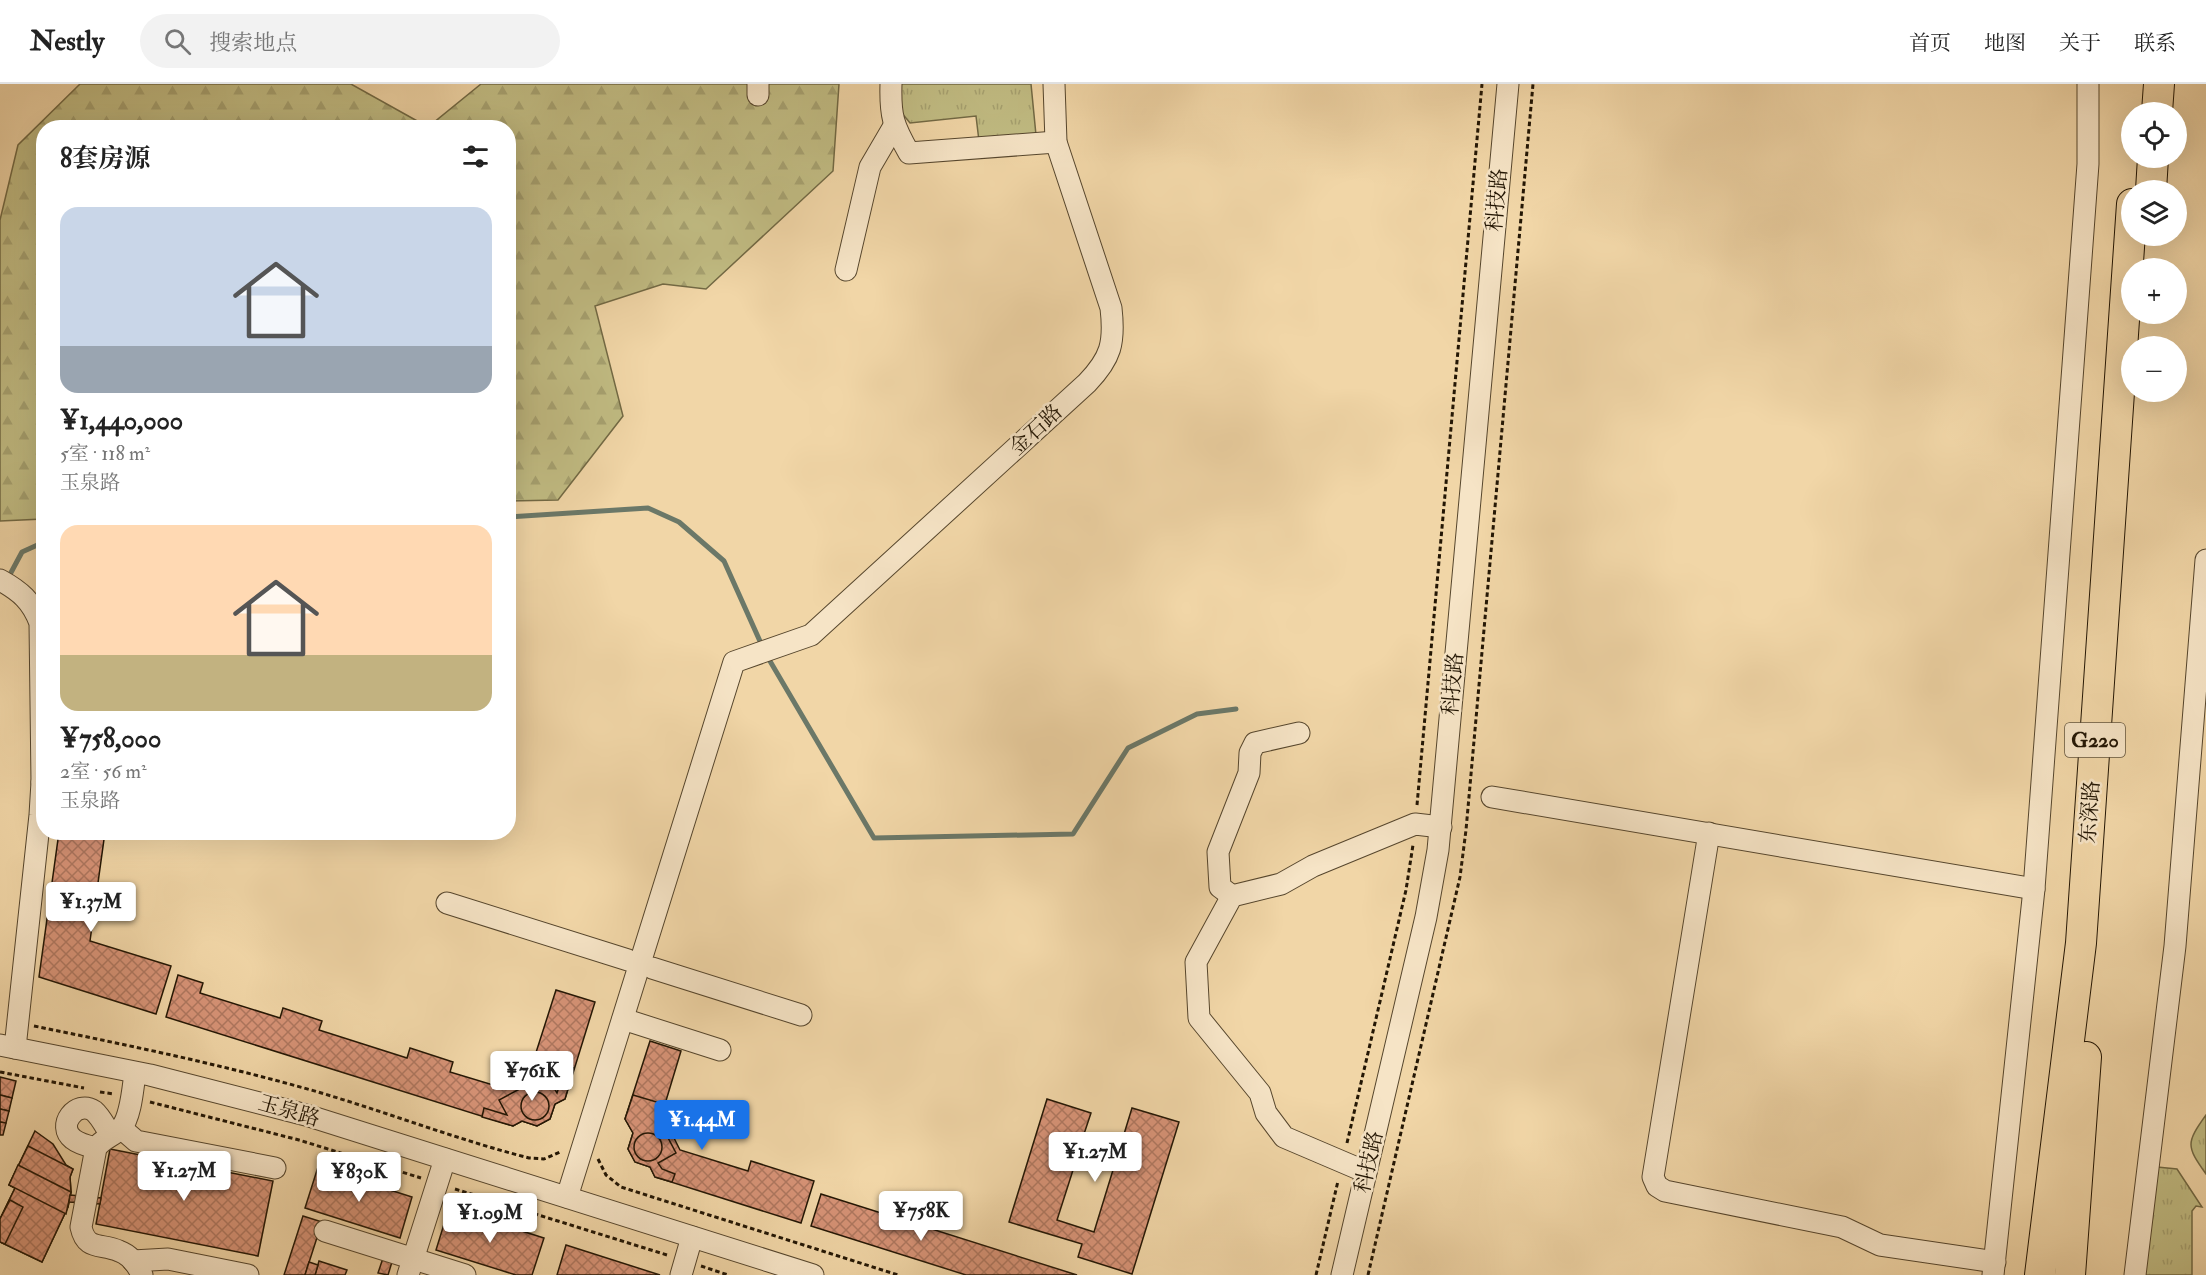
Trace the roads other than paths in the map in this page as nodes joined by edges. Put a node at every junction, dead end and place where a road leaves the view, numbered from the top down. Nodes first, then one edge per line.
1 (891, 84) edge
2 (1054, 84) edge
3 (1508, 84) edge
4 (2088, 84) edge
5 (2139, 84) edge
6 (2159, 84) edge
7 (2138, 102) edge
8 (2158, 102) edge
9 (894, 126) junction
10 (1056, 142) junction
11 (2129, 246) edge
12 (846, 270) dead end
13 (2135, 402) edge
14 (2206, 560) edge
15 (8, 584) edge
16 (36, 615) edge
17 (1299, 733) dead end
18 (1492, 797) dead end
19 (1441, 827) junction
20 (1709, 833) junction
21 (37, 840) edge
22 (2034, 889) junction
23 (1232, 896) junction
24 (447, 903) dead end
25 (628, 960) dead end
26 (652, 968) dead end
27 (801, 1015) dead end
28 (623, 1019) junction
29 (8, 1047) edge
30 (720, 1050) dead end
31 (135, 1073) junction
32 (109, 1137) junction
33 (445, 1159) junction
34 (275, 1168) dead end
35 (1366, 1172) junction
36 (567, 1197) junction
37 (325, 1231) dead end
38 (693, 1237) junction
39 (411, 1267) edge
40 (138, 1268) edge
41 (683, 1268) edge
42 (1994, 1268) edge
43 (248, 1275) edge
44 (465, 1275) edge
45 (813, 1275) edge
46 (1342, 1275) edge
47 (2040, 1275) edge
48 (2070, 1275) edge
49 (2135, 1275) edge

1 - 9 street
2 - 10 street, 金石路
3 - 19 street, 科技路
4 - 22 street
5 - 7 highway
6 - 8 highway
9 - 10 street
9 - 12 street
10 - 28 street, 金石路
11 - 47 highway, 东深路 / G220
13 - 48 highway, 东深路 / G220
14 - 49 street
15 - 16 street
17 - 23 street
18 - 20 street
19 - 23 street
19 - 35 street, 科技路
20 - 22 street
20 - 42 street
21 - 29 street
22 - 42 street
23 - 35 street
24 - 25 street
26 - 27 street
28 - 30 street
28 - 36 street
29 - 31 street, 玉泉路
31 - 32 street
31 - 33 street, 玉泉路
32 - 34 street
32 - 40 street
33 - 36 street, 玉泉路
33 - 39 street
35 - 46 street, 科技路
36 - 38 street, 玉泉路
37 - 39 street
38 - 41 street
38 - 45 street, 玉泉路
39 - 44 street
40 - 43 street

